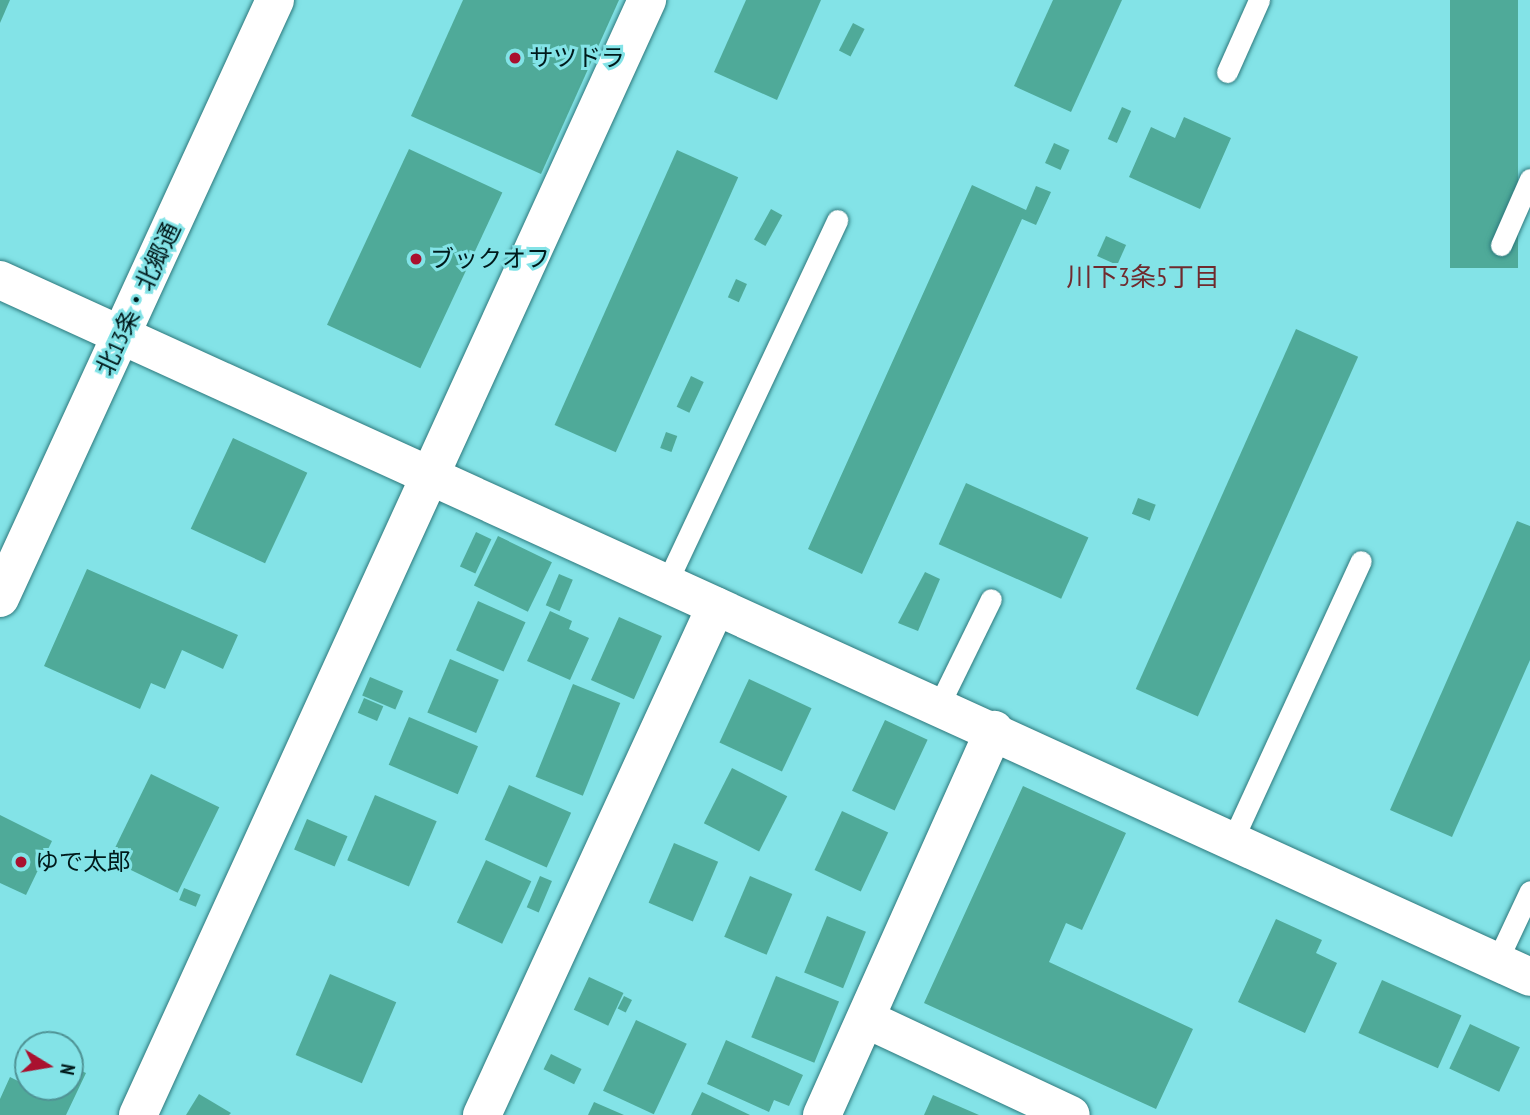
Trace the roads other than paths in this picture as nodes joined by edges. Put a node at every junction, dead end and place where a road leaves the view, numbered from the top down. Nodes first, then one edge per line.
1 (275, 0) edge
2 (646, 0) edge
3 (1259, 0) edge
4 (1227, 72) dead end
5 (1530, 179) edge
6 (837, 220) dead end
7 (1501, 245) dead end
8 (0, 280) edge
9 (122, 336) junction
10 (429, 474) junction
11 (1361, 561) dead end
12 (667, 582) junction
13 (0, 598) edge
14 (991, 599) dead end
15 (716, 606) junction
16 (938, 707) junction
17 (994, 730) junction
18 (1232, 841) junction
19 (1530, 891) edge
20 (1513, 969) edge
21 (866, 1019) junction
22 (138, 1115) edge
23 (482, 1115) edge
24 (822, 1115) edge
25 (1071, 1115) edge

1 - 9 street, 北13条・北郷通
2 - 10 street
3 - 4 lane
5 - 7 lane
6 - 12 lane
8 - 9 street
9 - 10 street
9 - 13 street, 北13条・北郷通
10 - 12 street
10 - 22 street
11 - 18 lane
12 - 15 street
14 - 16 lane
15 - 16 street
15 - 23 street
16 - 17 street
17 - 18 street
17 - 21 street
18 - 20 street
19 - 20 lane
21 - 24 street
21 - 25 street

